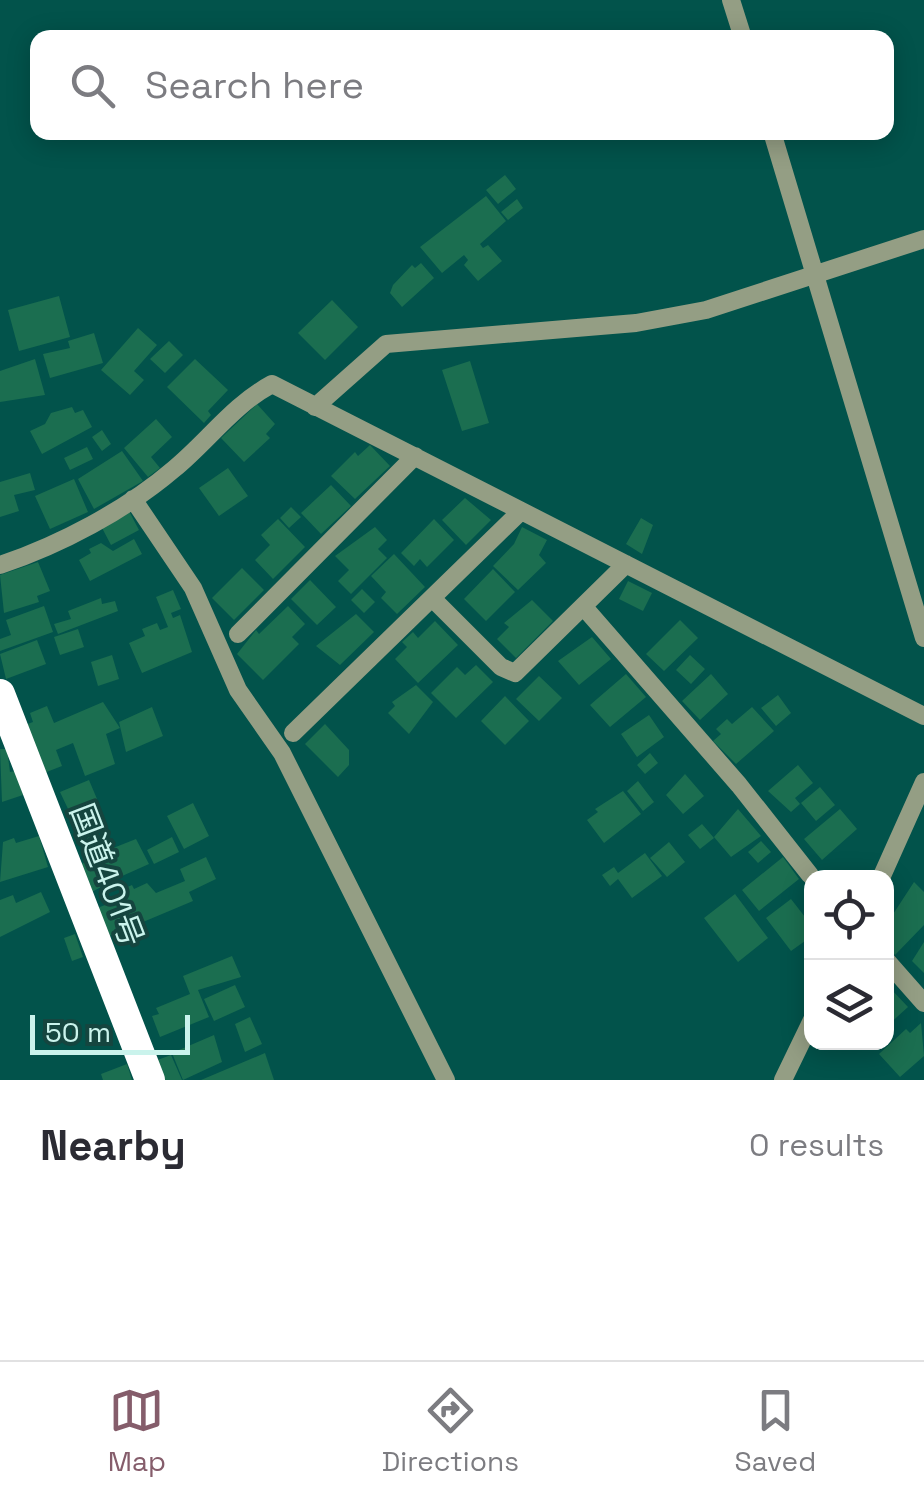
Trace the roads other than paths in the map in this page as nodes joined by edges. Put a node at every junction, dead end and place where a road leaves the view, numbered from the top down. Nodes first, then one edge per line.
1 (731, 0) edge
2 (740, 30) edge
3 (774, 140) edge
4 (924, 239) edge
5 (815, 271) junction
6 (314, 407) junction
7 (415, 456) junction
8 (133, 498) junction
9 (521, 511) junction
10 (0, 564) edge
11 (626, 564) junction
12 (432, 598) junction
13 (583, 606) junction
14 (238, 634) dead end
15 (924, 638) edge
16 (0, 694) edge
17 (924, 716) edge
18 (293, 733) dead end
19 (924, 782) edge
20 (806, 870) edge
21 (884, 870) edge
22 (894, 969) edge
23 (924, 1003) edge
24 (804, 1037) edge
25 (150, 1080) edge
26 (446, 1080) edge
27 (783, 1080) edge

1 - 2 street
3 - 5 street
4 - 5 street
5 - 6 street
5 - 15 street
6 - 7 street
6 - 8 street
7 - 9 street
7 - 14 street
8 - 10 street
8 - 26 street
9 - 11 street
9 - 12 street
11 - 13 street
11 - 17 street
12 - 13 street
12 - 18 street
13 - 20 street
16 - 25 highway, 国道401号
19 - 21 street
22 - 23 street
24 - 27 street

